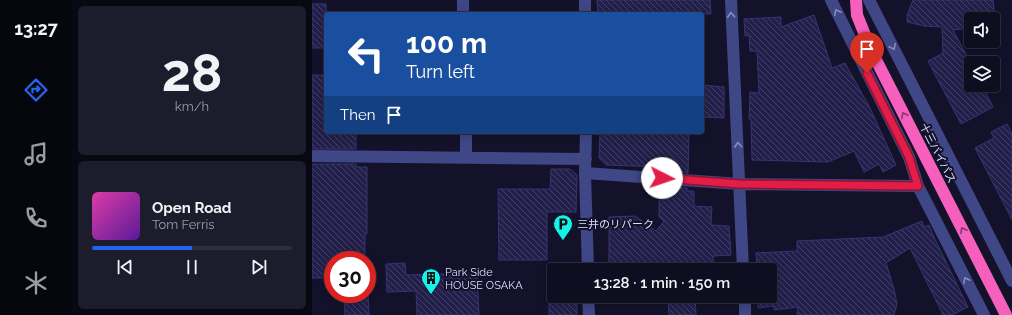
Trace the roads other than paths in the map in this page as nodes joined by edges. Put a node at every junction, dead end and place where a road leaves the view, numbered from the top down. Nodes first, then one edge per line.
1 (463, 0) edge
2 (585, 0) edge
3 (731, 0) edge
4 (831, 0) edge
5 (856, 0) edge
6 (869, 0) edge
7 (463, 12) edge
8 (585, 12) edge
9 (466, 134) edge
10 (586, 134) edge
11 (312, 156) edge
12 (466, 157) junction
13 (586, 159) junction
14 (585, 173) junction
15 (740, 184) junction
16 (918, 186) junction
17 (588, 263) edge
18 (743, 263) edge
19 (1012, 281) edge
20 (588, 303) edge
21 (745, 303) edge
22 (589, 315) edge
23 (745, 315) edge
24 (984, 315) edge
25 (1006, 315) edge

1 - 7 street
2 - 8 street
15 -> 3 street
16 -> 4 street
25 -> 5 highway, 十三バイパス
6 -> 19 street
9 - 12 street
10 - 13 street
11 - 12 street
12 - 13 street
13 - 14 street
14 - 15 street
14 - 17 street
15 - 16 street
15 - 18 street
24 -> 16 street
20 - 22 street
21 - 23 street

